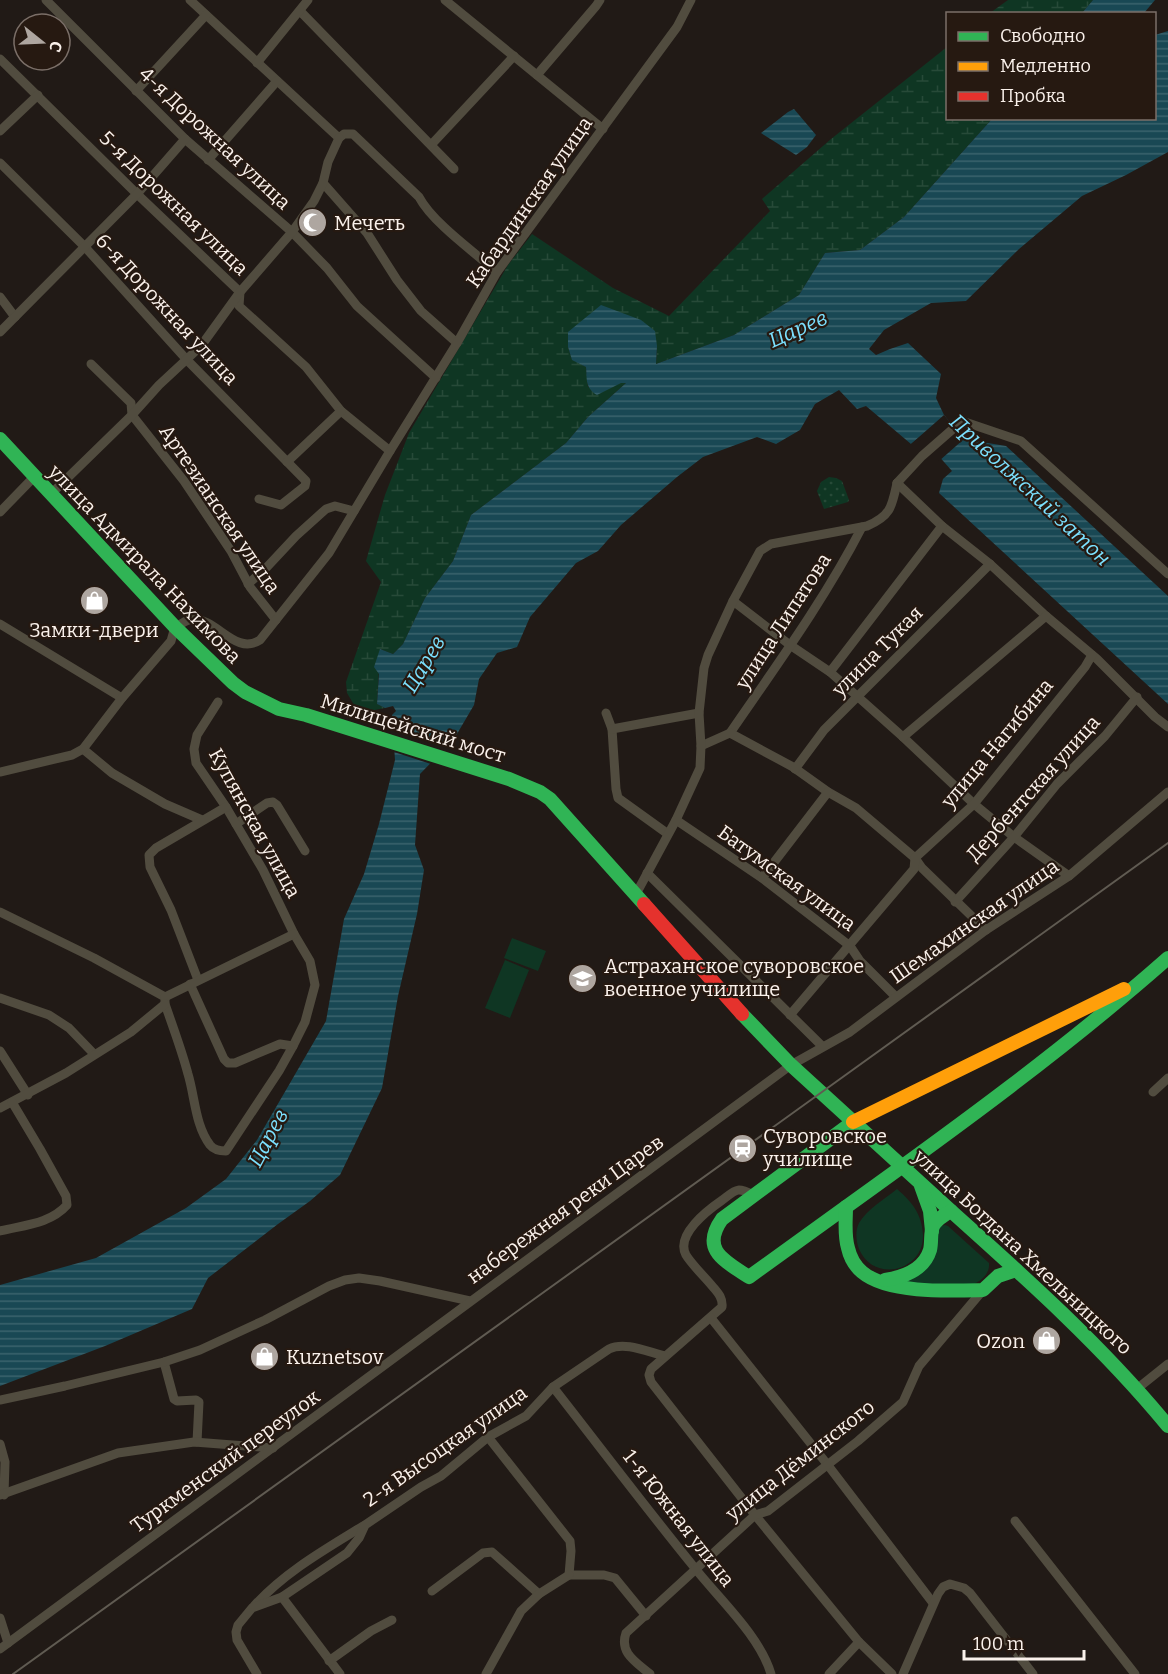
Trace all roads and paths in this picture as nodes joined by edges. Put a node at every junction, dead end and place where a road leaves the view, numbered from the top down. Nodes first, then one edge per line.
1 (46, 0) edge
2 (190, 0) edge
3 (308, 0) edge
4 (445, 0) edge
5 (600, 0) edge
6 (691, 0) edge
7 (300, 11) junction
8 (206, 15) junction
9 (514, 56) junction
10 (0, 59) edge
11 (257, 63) junction
12 (537, 75) junction
13 (277, 81) junction
14 (136, 91) junction
15 (38, 95) junction
16 (603, 129) junction
17 (0, 131) edge
18 (339, 138) junction
19 (185, 139) junction
20 (431, 145) junction
21 (208, 160) junction
22 (0, 163) edge
23 (454, 169) dead end
24 (323, 183) junction
25 (137, 194) junction
26 (292, 232) junction
27 (85, 247) junction
28 (497, 272) junction
29 (240, 292) junction
30 (0, 297) edge
31 (15, 317) junction
32 (0, 332) edge
33 (457, 343) junction
34 (187, 360) junction
35 (91, 364) dead end
36 (436, 378) junction
37 (341, 411) junction
38 (132, 415) junction
39 (0, 439) edge
40 (390, 451) junction
41 (287, 462) junction
42 (34, 477) junction
43 (897, 483) junction
44 (51, 494) junction
45 (259, 499) dead end
46 (354, 511) junction
47 (0, 512) edge
48 (942, 526) junction
49 (862, 527) junction
50 (990, 564) junction
51 (1168, 574) edge
52 (248, 584) junction
53 (733, 601) junction
54 (1046, 616) junction
55 (276, 620) junction
56 (0, 624) edge
57 (175, 627) junction
58 (790, 645) junction
59 (1092, 655) junction
60 (830, 672) junction
61 (858, 695) junction
62 (1137, 697) junction
63 (122, 698) junction
64 (218, 702) dead end
65 (606, 713) dead end
66 (699, 713) junction
67 (306, 715) joint
68 (1168, 727) edge
69 (612, 729) junction
70 (730, 733) junction
71 (903, 736) junction
72 (701, 746) junction
73 (83, 749) junction
74 (795, 769) junction
75 (0, 772) edge
76 (828, 792) junction
77 (1168, 792) edge
78 (974, 804) junction
79 (226, 807) junction
80 (202, 820) junction
81 (676, 820) junction
82 (236, 824) junction
83 (668, 834) junction
84 (1014, 837) junction
85 (305, 851) dead end
86 (915, 858) junction
87 (647, 873) junction
88 (1069, 876) junction
89 (762, 878) junction
90 (636, 894) junction
91 (955, 902) junction
92 (0, 912) edge
93 (986, 930) junction
94 (294, 934) junction
95 (850, 946) junction
96 (1168, 958) edge
97 (1150, 975) junction
98 (194, 982) junction
99 (896, 997) junction
100 (0, 998) edge
101 (165, 1000) junction
102 (790, 1015) junction
103 (293, 1046) junction
104 (822, 1046) junction
105 (0, 1051) edge
106 (94, 1054) junction
107 (790, 1065) junction
108 (1168, 1078) edge
109 (1153, 1092) dead end
110 (28, 1095) junction
111 (12, 1102) junction
112 (0, 1108) edge
113 (853, 1122) junction
114 (919, 1181) junction
115 (753, 1195) junction
116 (846, 1207) junction
117 (951, 1211) junction
118 (0, 1231) edge
119 (932, 1231) junction
120 (1016, 1270) junction
121 (873, 1279) junction
122 (983, 1290) junction
123 (470, 1301) junction
124 (711, 1318) junction
125 (665, 1356) junction
126 (164, 1362) junction
127 (1168, 1364) edge
128 (553, 1387) junction
129 (1138, 1388) junction
130 (0, 1400) edge
131 (1168, 1426) edge
132 (488, 1437) junction
133 (197, 1442) junction
134 (0, 1444) edge
135 (273, 1448) junction
136 (827, 1464) junction
137 (2, 1495) edge
138 (755, 1515) junction
139 (1015, 1521) dead end
140 (365, 1525) junction
141 (695, 1569) junction
142 (569, 1575) junction
143 (432, 1591) dead end
144 (539, 1594) junction
145 (282, 1597) junction
146 (933, 1603) junction
147 (252, 1609) junction
148 (646, 1616) junction
149 (0, 1618) edge
150 (392, 1620) dead end
151 (859, 1642) junction
152 (4, 1646) edge
153 (329, 1661) junction
154 (257, 1674) edge
155 (340, 1674) edge
156 (486, 1674) edge
157 (650, 1674) edge
158 (771, 1674) edge
159 (829, 1674) edge
160 (892, 1674) edge
161 (903, 1674) edge
162 (1033, 1674) edge
163 (1135, 1674) edge

1 - 14 street, 4-я Дорожная улица
2 - 8 street
3 - 7 street
4 - 9 street
5 - 12 street
6 - 16 street, Кабардинская улица
7 - 11 street
7 - 20 street
8 - 11 street
8 - 14 street
9 - 12 street
9 - 20 street
10 - 15 street, 5-я Дорожная улица
11 - 13 street
12 - 16 street
13 - 18 street
13 - 21 street
14 - 19 street, 4-я Дорожная улица
15 - 17 street
15 - 25 street, 5-я Дорожная улица
16 - 28 street, Кабардинская улица
18 - 24 street
18 - 28 street
19 - 21 street, 4-я Дорожная улица
19 - 25 street
20 - 23 street
21 - 26 street, 4-я Дорожная улица
22 - 27 street, 6-я Дорожная улица
24 - 26 street
24 - 33 street
25 - 27 street
25 - 29 street, 5-я Дорожная улица
26 - 29 street
26 - 36 street, 4-я Дорожная улица
27 - 31 street
27 - 34 street, 6-я Дорожная улица
28 - 33 street, Кабардинская улица
29 - 34 street
29 - 37 street, 5-я Дорожная улица
30 - 31 street
31 - 32 street
33 - 36 street, Кабардинская улица
34 - 38 street
34 - 41 street, 6-я Дорожная улица
35 - 38 street, Артезианская улица
36 - 40 street, Кабардинская улица
37 - 40 street, 5-я Дорожная улица
37 - 41 street
38 - 44 street
38 - 52 street, Артезианская улица
39 - 42 main road, улица Адмирала Нахимова
40 - 46 street, Кабардинская улица
41 - 45 street, 6-я Дорожная улица
42 - 44 main road, улица Адмирала Нахимова
42 - 47 street
43 - 48 street
43 - 49 street
43 - 51 street
44 - 57 main road, улица Адмирала Нахимова
46 - 52 street
46 - 55 street, Кабардинская улица
48 - 50 street
48 - 60 street
49 - 53 street
49 - 58 street, улица Липатова
50 - 54 street
50 - 61 street, улица Тукая
52 - 55 street, Артезианская улица
53 - 58 street
53 - 66 street
54 - 59 street
54 - 71 street
55 - 57 street, Кабардинская улица
56 - 63 street
57 - 63 street
57 - 67 main road, улица Адмирала Нахимова
58 - 60 street
58 - 70 street, улица Липатова
59 - 62 street
59 - 78 street, улица Нагибина
60 - 61 street
61 - 71 street
61 - 74 street, улица Тукая
62 - 68 street
62 - 84 street, Дербентская улица
63 - 73 street
64 - 79 street, Купянская улица
65 - 69 street
66 - 69 street
66 - 72 street
67 - 90 main road, Милицейский мост
69 - 83 street
70 - 72 street
70 - 74 street
71 - 78 street
72 - 81 street
73 - 75 street
73 - 80 street
74 - 76 street
76 - 86 street
76 - 89 street
77 - 88 street, Шемахинская улица
78 - 84 street
78 - 86 street, улица Нагибина
79 - 80 street
79 - 82 street, Купянская улица
80 - 98 street
81 - 83 street
81 - 89 street, Батумская улица
82 - 85 street
82 - 94 street, Купянская улица
83 - 87 street
84 - 88 street
84 - 91 street, Дербентская улица
86 - 91 street
86 - 95 street, улица Нагибина
87 - 90 street
87 - 102 street
88 - 93 street, Шемахинская улица
89 - 95 street, Батумская улица
90 - 107 main road, улица Богдана Хмельницкого
91 - 93 street
92 - 101 street
93 - 99 street, Шемахинская улица
94 - 98 street
94 - 103 street, Купянская улица
95 - 99 street, Батумская улица
95 - 102 street, улица Нагибина
96 - 97 main road
97 - 113 main road
97 - 116 main road
98 - 101 street
98 - 103 street
99 - 104 street, Шемахинская улица
100 - 106 street
101 - 103 street
101 - 106 street
102 - 104 street
104 - 107 street, Шемахинская улица
105 - 110 street
106 - 110 street
107 - 113 main road, улица Богдана Хмельницкого
107 - 123 street, набережная реки Царев
108 - 109 street
110 - 111 street
111 - 112 street
111 - 118 street
113 - 114 main road, улица Богдана Хмельницкого
113 - 115 main road
114 - 117 main road, улица Богдана Хмельницкого
114 - 119 main road
115 - 116 main road
115 - 124 street
116 - 121 main road
117 - 119 main road
117 - 120 main road, улица Богдана Хмельницкого
119 - 121 main road
120 - 122 main road
120 - 129 main road, улица Богдана Хмельницкого
121 - 122 main road
122 - 136 street, улица Дёминского
123 - 126 street, набережная реки Царев
123 - 135 street, Туркменский переулок
124 - 125 street
124 - 136 street
125 - 128 street, 2-я Высоцкая улица
125 - 138 street
126 - 130 street, набережная реки Царев
126 - 133 street
127 - 129 street
128 - 132 street, 2-я Высоцкая улица
128 - 141 street, 1-я Южная улица
129 - 131 main road, улица Богдана Хмельницкого
132 - 140 street, 2-я Высоцкая улица
132 - 142 street
133 - 135 street
133 - 137 street
134 - 137 street
135 - 152 street, Туркменский переулок
136 - 138 street, улица Дёминского
136 - 146 street
138 - 141 street, улица Дёминского
138 - 151 street
139 - 163 street
140 - 145 street, 2-я Высоцкая улица
140 - 147 street
141 - 148 street, улица Дёминского
141 - 158 street, 1-я Южная улица
142 - 144 street
142 - 148 street
143 - 144 street
144 - 156 street
145 - 147 street, 2-я Высоцкая улица
145 - 153 street
146 - 161 street
146 - 162 street
147 - 154 street
148 - 157 street, улица Дёминского
149 - 152 street
150 - 153 street
151 - 159 street
151 - 160 street
153 - 155 street

